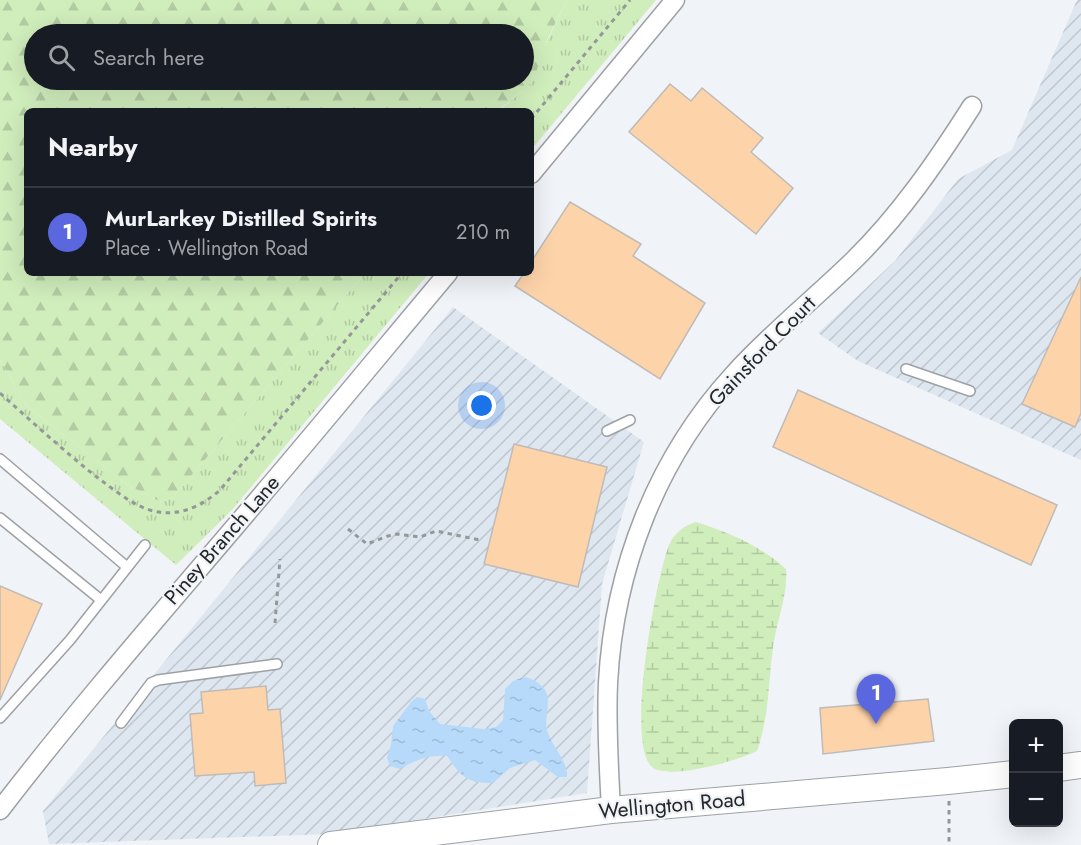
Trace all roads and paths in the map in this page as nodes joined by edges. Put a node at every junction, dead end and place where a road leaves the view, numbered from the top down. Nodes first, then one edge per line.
1 (630, 0) edge
2 (675, 0) edge
3 (972, 106) dead end
4 (534, 115) edge
5 (534, 170) edge
6 (399, 276) edge
7 (445, 276) edge
8 (906, 369) dead end
9 (970, 391) dead end
10 (0, 393) edge
11 (630, 420) dead end
12 (606, 431) dead end
13 (0, 459) edge
14 (0, 518) edge
15 (348, 530) dead end
16 (480, 540) dead end
17 (145, 544) dead end
18 (280, 559) dead end
19 (127, 567) junction
20 (101, 600) junction
21 (275, 623) dead end
22 (277, 664) dead end
23 (0, 718) edge
24 (121, 723) dead end
25 (1081, 765) edge
26 (1063, 767) edge
27 (1009, 775) edge
28 (948, 781) junction
29 (0, 810) edge
30 (611, 810) junction
31 (331, 845) edge
32 (949, 845) edge

1 - 4 path
2 - 5 street
3 - 30 street, Gainsford Court
6 - 10 path
7 - 29 street, Piney Branch Lane
8 - 9 lane
11 - 12 lane
13 - 19 lane
14 - 20 lane
15 - 16 path
17 - 19 lane
18 - 21 path
19 - 20 lane
20 - 23 lane
22 - 24 lane
25 - 26 main road
27 - 28 main road, Wellington Road
28 - 30 main road, Wellington Road
28 - 32 path
30 - 31 main road, Wellington Road

